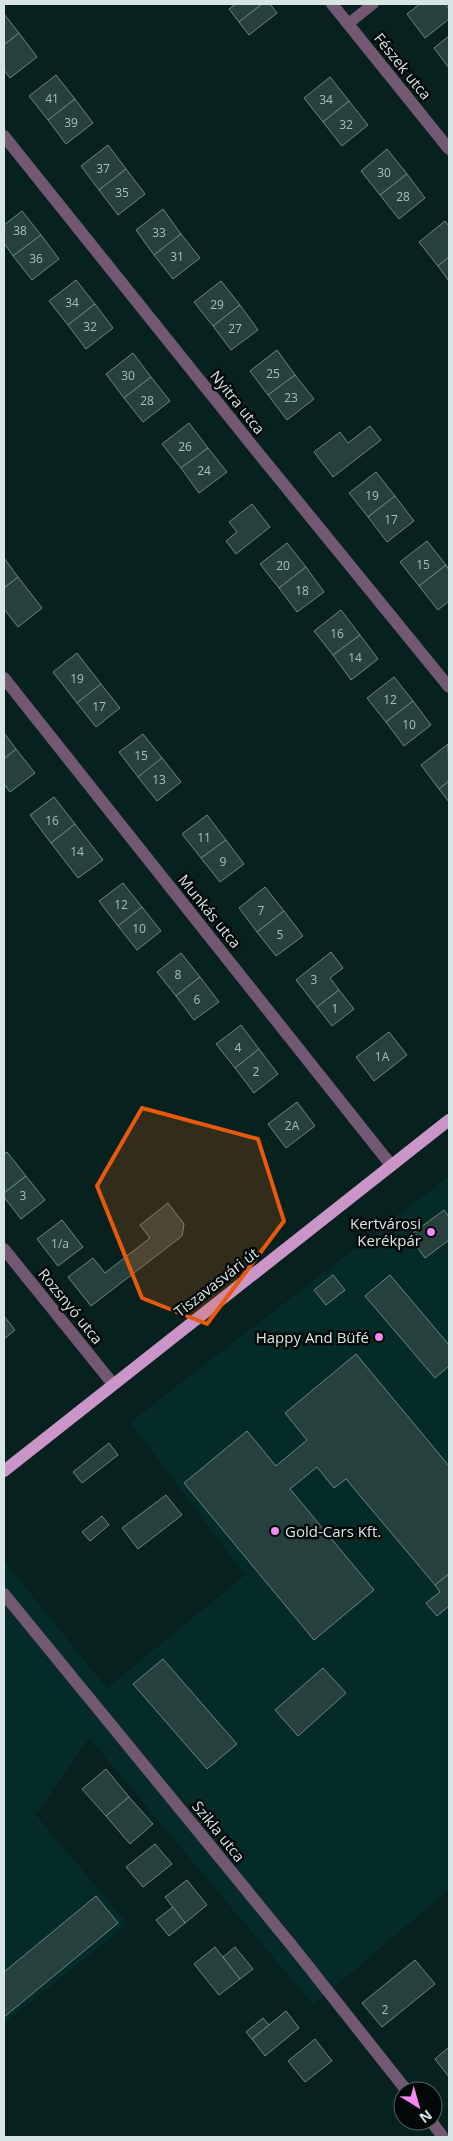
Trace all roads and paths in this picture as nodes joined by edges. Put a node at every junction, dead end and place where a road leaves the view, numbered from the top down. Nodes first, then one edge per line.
1 (332, 4) edge
2 (373, 4) edge
3 (348, 24) junction
4 (4, 136) edge
5 (449, 149) edge
6 (4, 678) edge
7 (449, 687) edge
8 (449, 1120) edge
9 (391, 1165) junction
10 (4, 1249) edge
11 (114, 1384) junction
12 (4, 1471) edge
13 (4, 1594) edge
14 (399, 2081) edge

1 - 3 street, Fészek utca
2 - 3 lane
3 - 5 street, Fészek utca
4 - 7 street, Nyitra utca
6 - 9 street, Munkás utca
8 - 9 main road, Tiszavasvári út
9 - 11 main road, Tiszavasvári út
10 - 11 street, Rozsnyó utca
11 - 12 main road, Tiszavasvári út
13 - 14 street, Szikla utca

